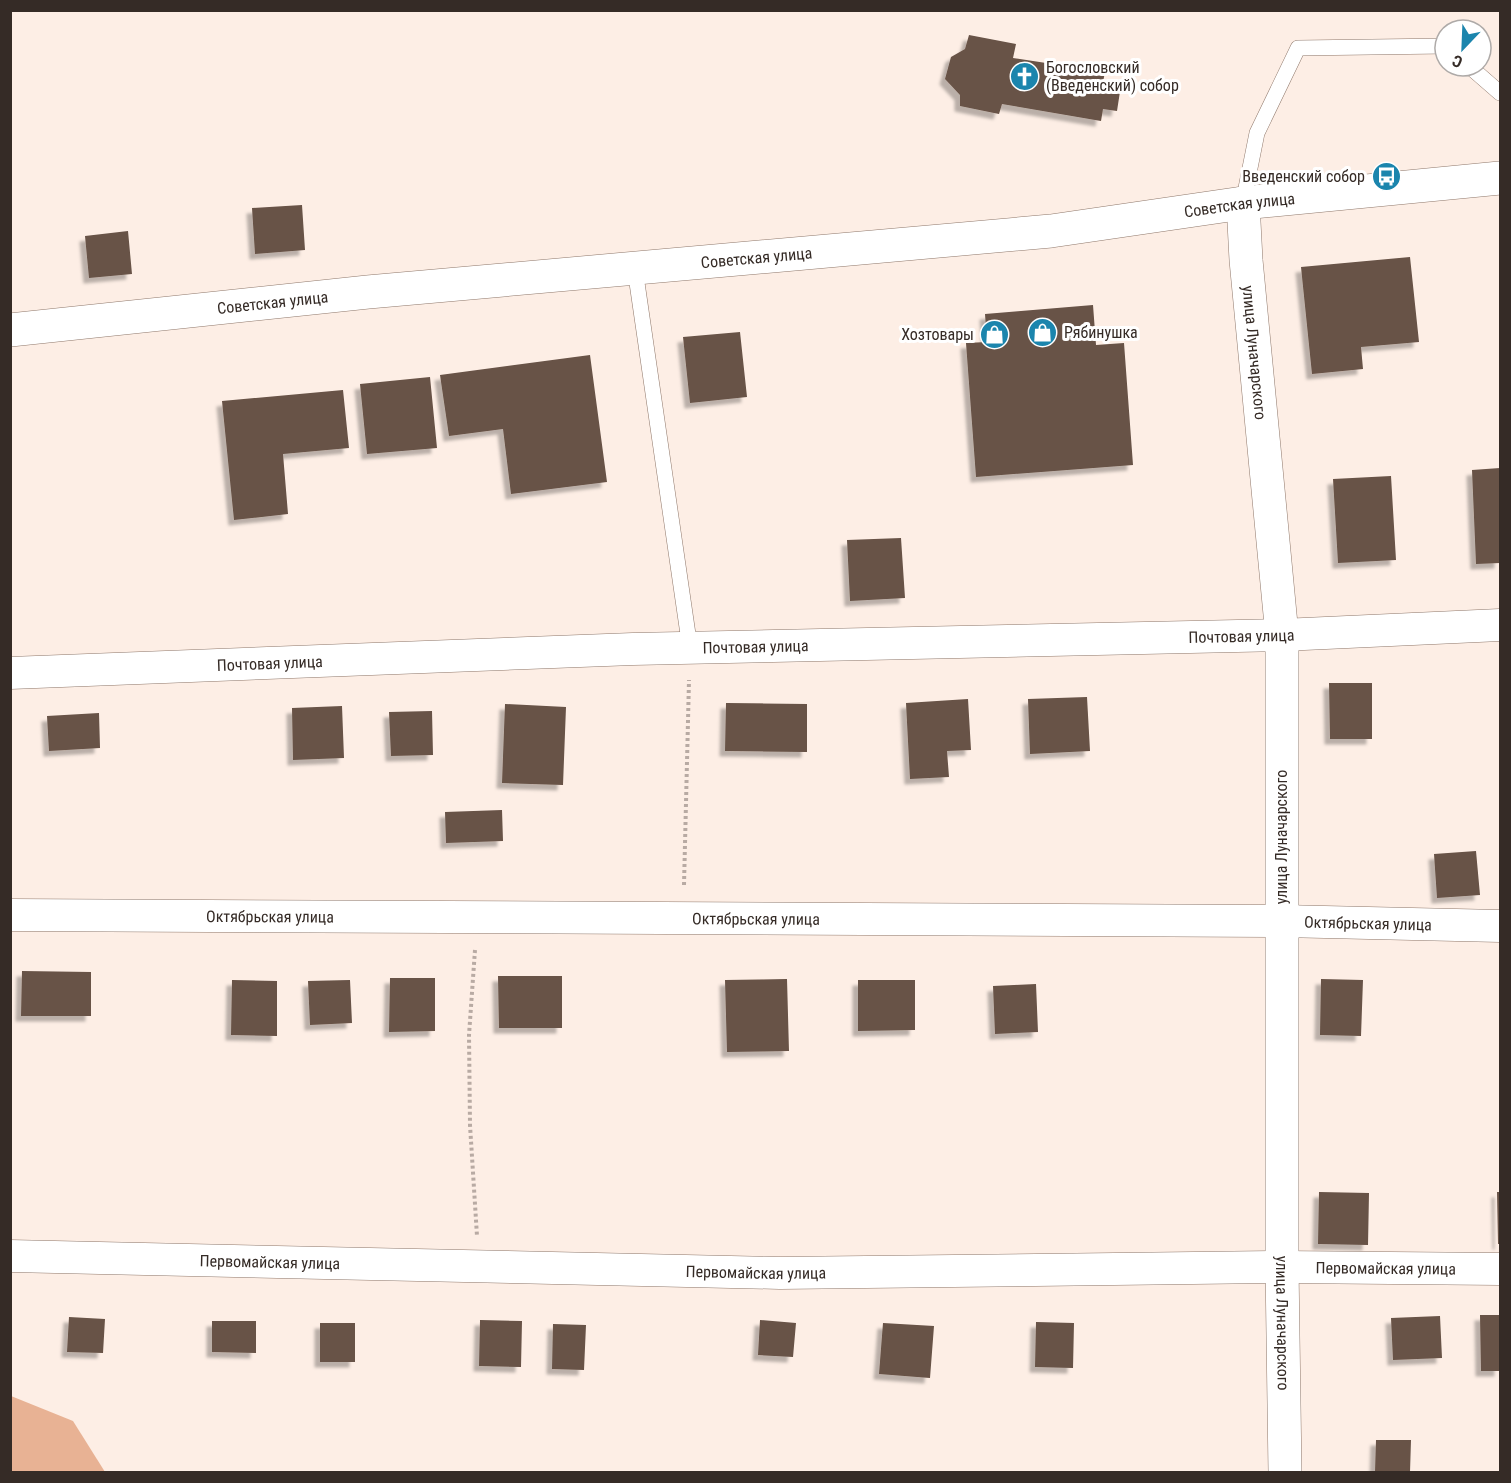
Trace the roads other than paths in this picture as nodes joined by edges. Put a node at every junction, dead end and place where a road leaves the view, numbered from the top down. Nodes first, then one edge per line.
1 (1433, 46) edge
2 (1483, 78) edge
3 (1500, 93) edge
4 (1500, 177) edge
5 (1243, 202) junction
6 (634, 269) junction
7 (10, 330) edge
8 (1500, 625) edge
9 (1282, 635) junction
10 (690, 648) junction
11 (10, 673) edge
12 (10, 915) edge
13 (1281, 921) junction
14 (1500, 926) edge
15 (10, 1256) edge
16 (1282, 1267) junction
17 (1500, 1269) edge
18 (1285, 1473) edge

1 - 5 lane
2 - 3 lane
4 - 5 street, Советская улица
5 - 6 street, Советская улица
5 - 9 street, улица Луначарского
6 - 7 street, Советская улица
6 - 10 lane
8 - 9 street, Почтовая улица
9 - 10 street, Почтовая улица
9 - 13 street, улица Луначарского
10 - 11 street, Почтовая улица
12 - 13 street, Октябрьская улица
13 - 14 street, Октябрьская улица
13 - 16 street, улица Луначарского
15 - 16 street, Первомайская улица
16 - 17 street, Первомайская улица
16 - 18 street, улица Луначарского

